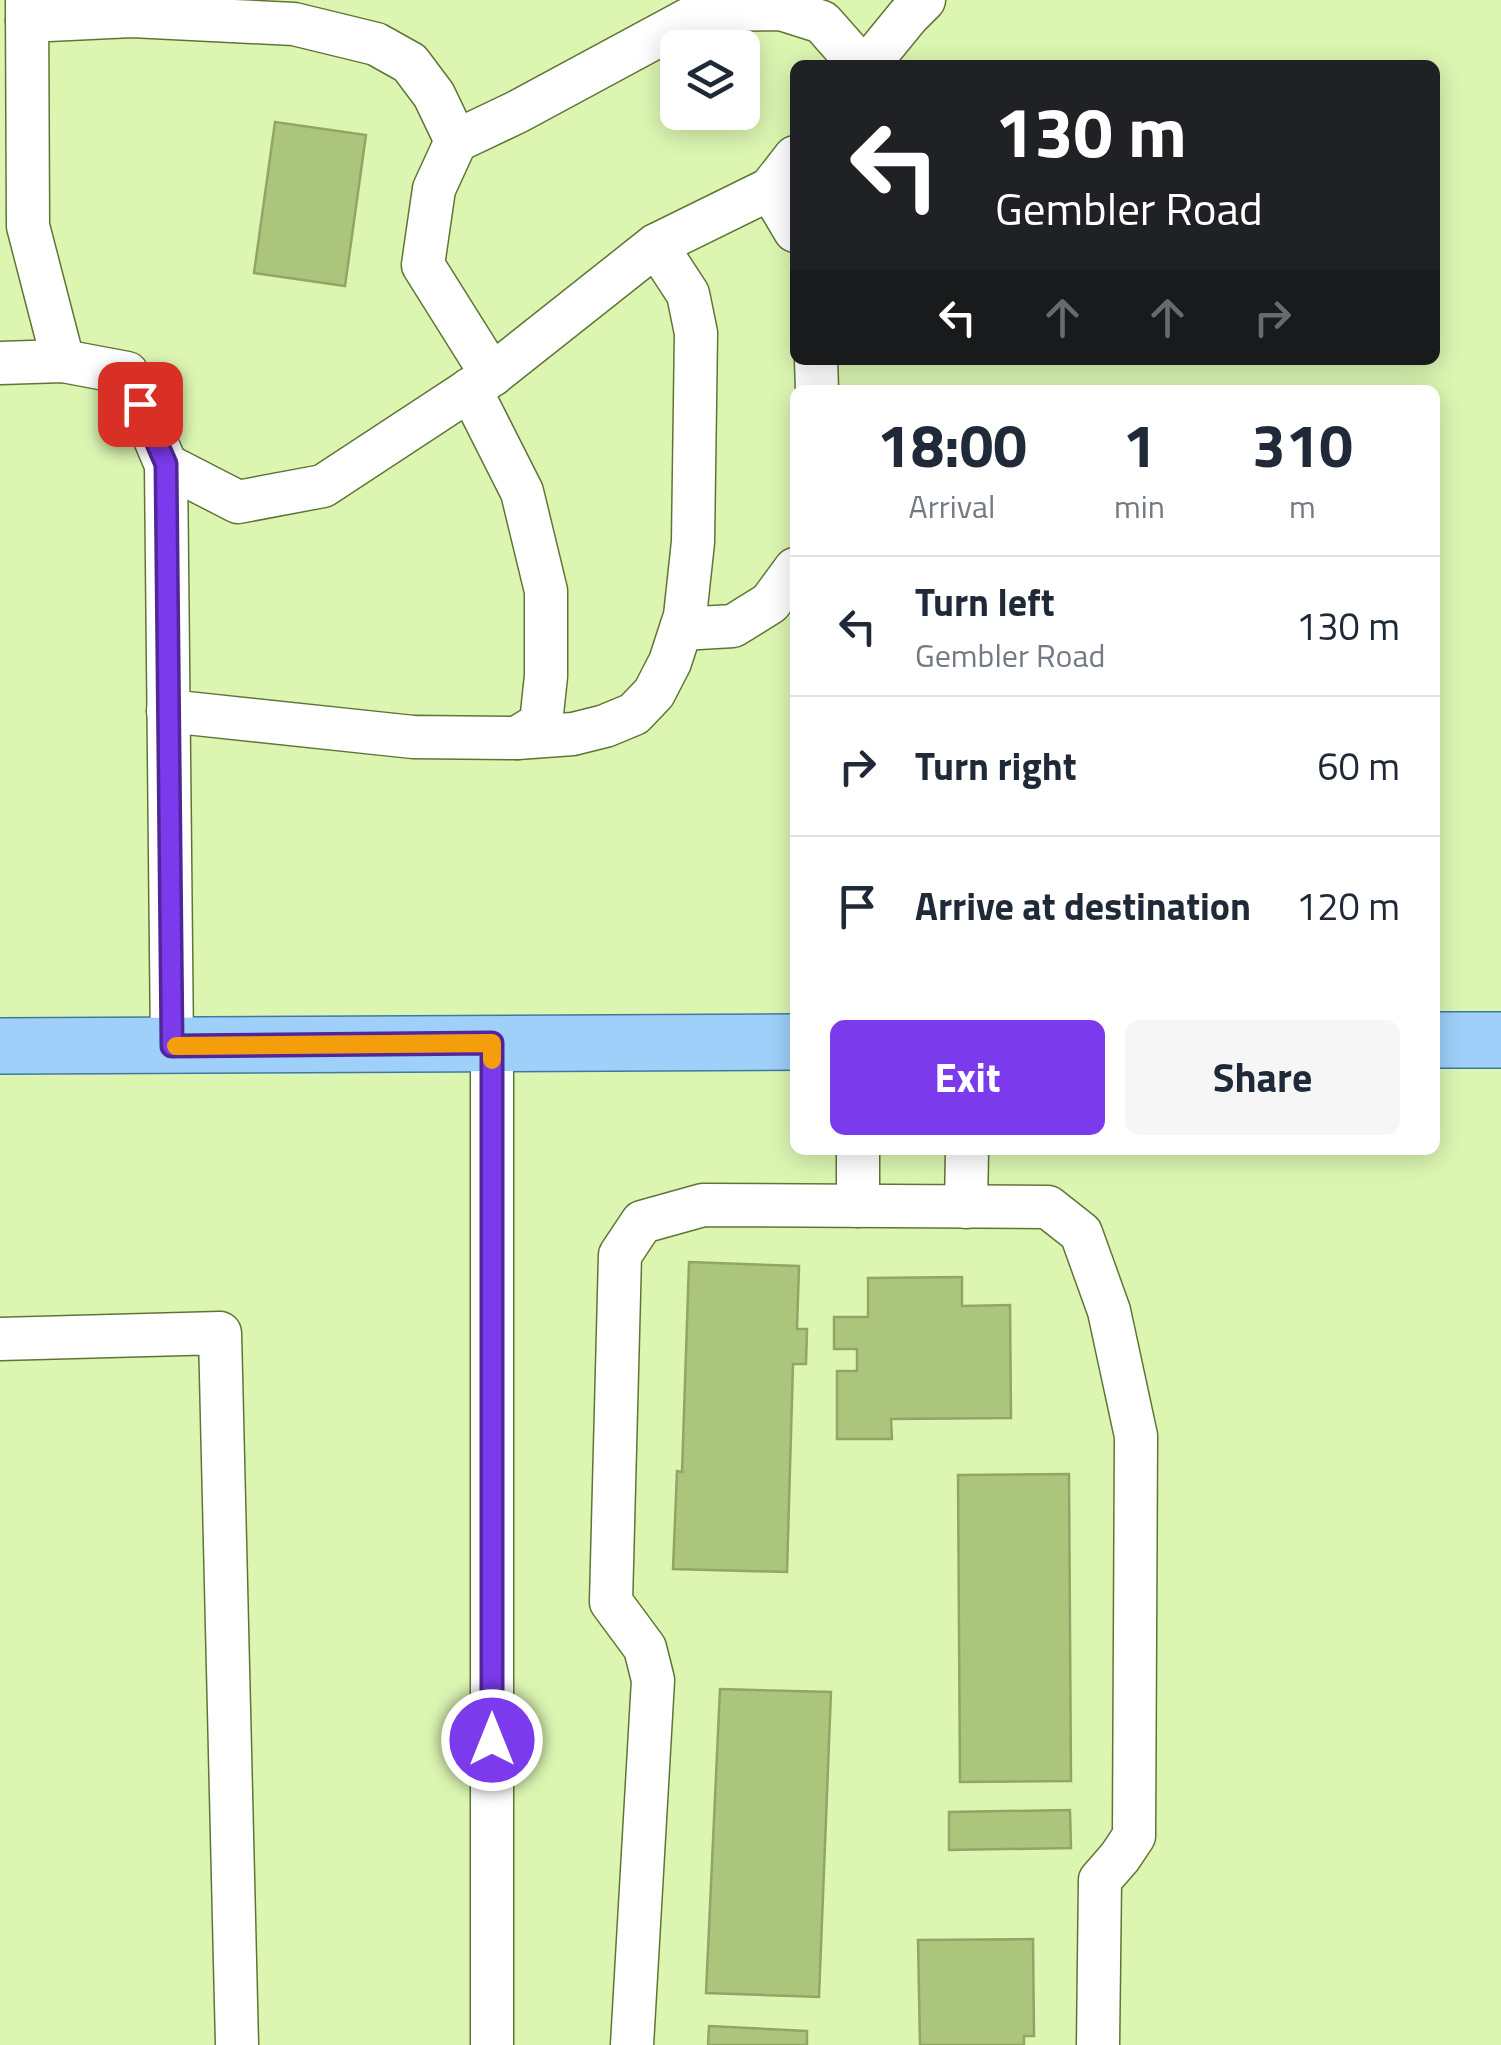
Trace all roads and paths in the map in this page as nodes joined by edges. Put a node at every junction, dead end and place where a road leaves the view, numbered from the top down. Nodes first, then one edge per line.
1 (924, 0) edge
2 (781, 4) edge
3 (27, 11) edge
4 (894, 16) edge
5 (856, 60) edge
6 (871, 60) edge
7 (14, 116) edge
8 (456, 141) junction
9 (782, 173) edge
10 (790, 208) edge
11 (14, 230) edge
12 (656, 245) junction
13 (63, 361) junction
14 (0, 363) edge
15 (481, 382) junction
16 (166, 464) junction
17 (790, 576) edge
18 (681, 629) junction
19 (168, 711) junction
20 (517, 738) junction
21 (1440, 1040) edge
22 (1501, 1040) edge
23 (790, 1042) edge
24 (492, 1043) junction
25 (0, 1046) edge
26 (172, 1046) junction
27 (858, 1155) edge
28 (967, 1155) edge
29 (858, 1206) junction
30 (966, 1207) junction
31 (0, 1339) edge
32 (237, 2045) edge
33 (492, 2045) edge
34 (632, 2045) edge
35 (1098, 2045) edge

1 - 4 street
2 - 5 street
2 - 8 street
3 - 7 street
3 - 8 street
4 - 6 street
7 - 11 street
8 - 15 street
9 - 10 street
9 - 12 street
11 - 13 street
12 - 15 street
12 - 18 street
13 - 14 street
13 - 16 street
15 - 16 street
15 - 20 street
16 - 19 street
17 - 18 street
18 - 20 street
19 - 20 street
19 - 26 street
21 - 22 main road
23 - 24 main road
24 - 26 main road
24 - 33 street
25 - 26 main road
27 - 29 street
28 - 30 street
29 - 30 street
29 - 34 street
30 - 35 street
31 - 32 street

